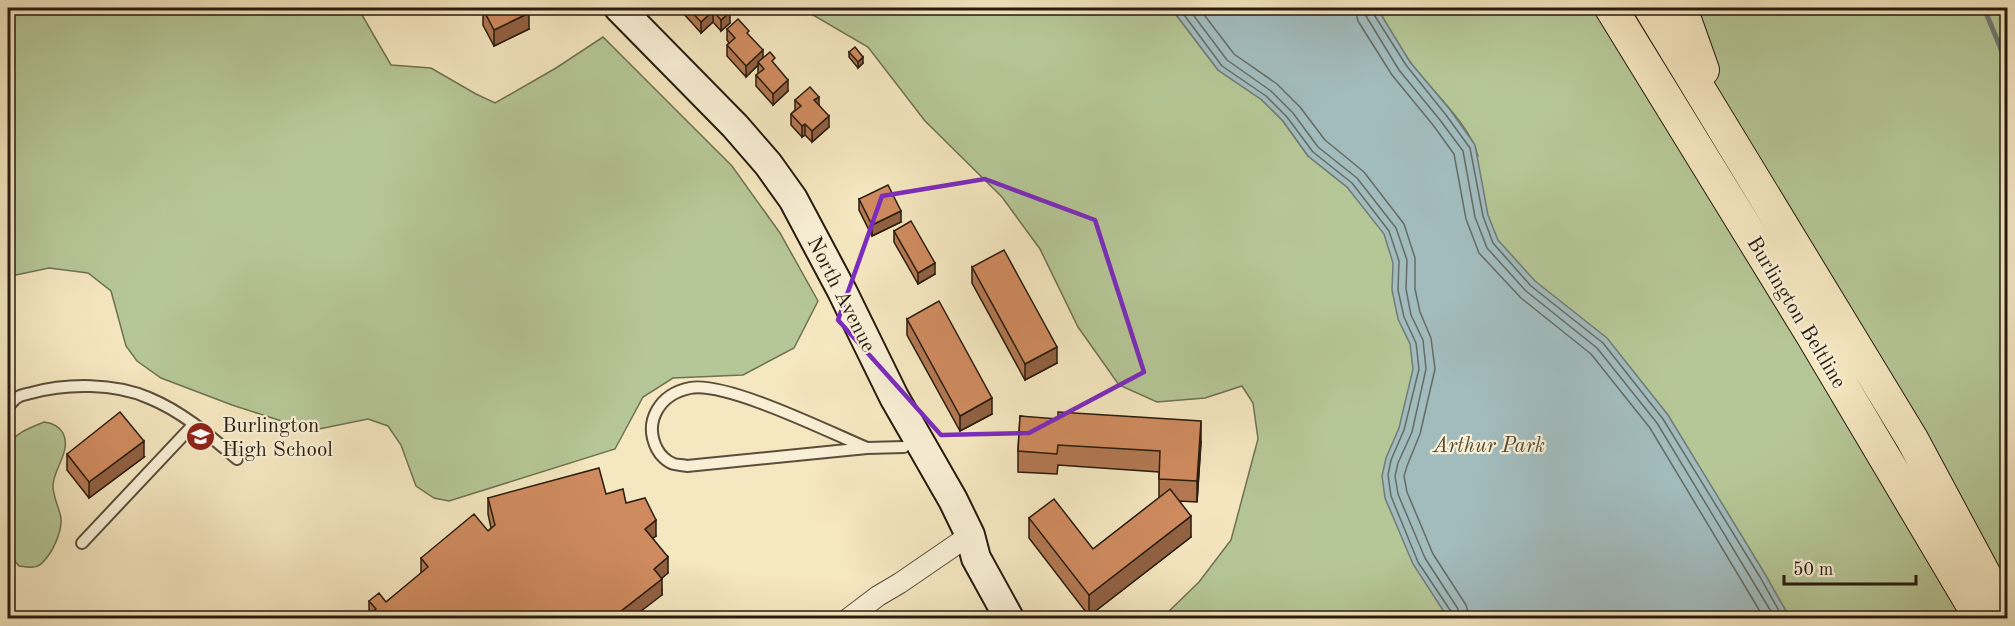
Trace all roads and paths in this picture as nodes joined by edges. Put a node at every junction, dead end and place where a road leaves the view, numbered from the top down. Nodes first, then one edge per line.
1 (619, 8) edge
2 (1611, 8) edge
3 (1650, 8) edge
4 (1681, 8) edge
5 (1769, 206) junction
6 (8, 407) edge
7 (194, 424) junction
8 (904, 447) dead end
9 (867, 448) junction
10 (237, 459) dead end
11 (970, 535) junction
12 (82, 543) dead end
13 (849, 618) edge
14 (1009, 618) edge
15 (1980, 618) edge
16 (2007, 618) edge

1 - 11 main road, North Avenue
2 - 15 main road, Burlington Beltline
3 - 5 main road, Burlington Beltline
4 - 5 main road
5 - 16 main road, Burlington Beltline
6 - 7 lane
7 - 10 lane
7 - 12 lane
8 - 9 lane
9 - 9 lane
11 - 13 street
11 - 14 main road, North Avenue

